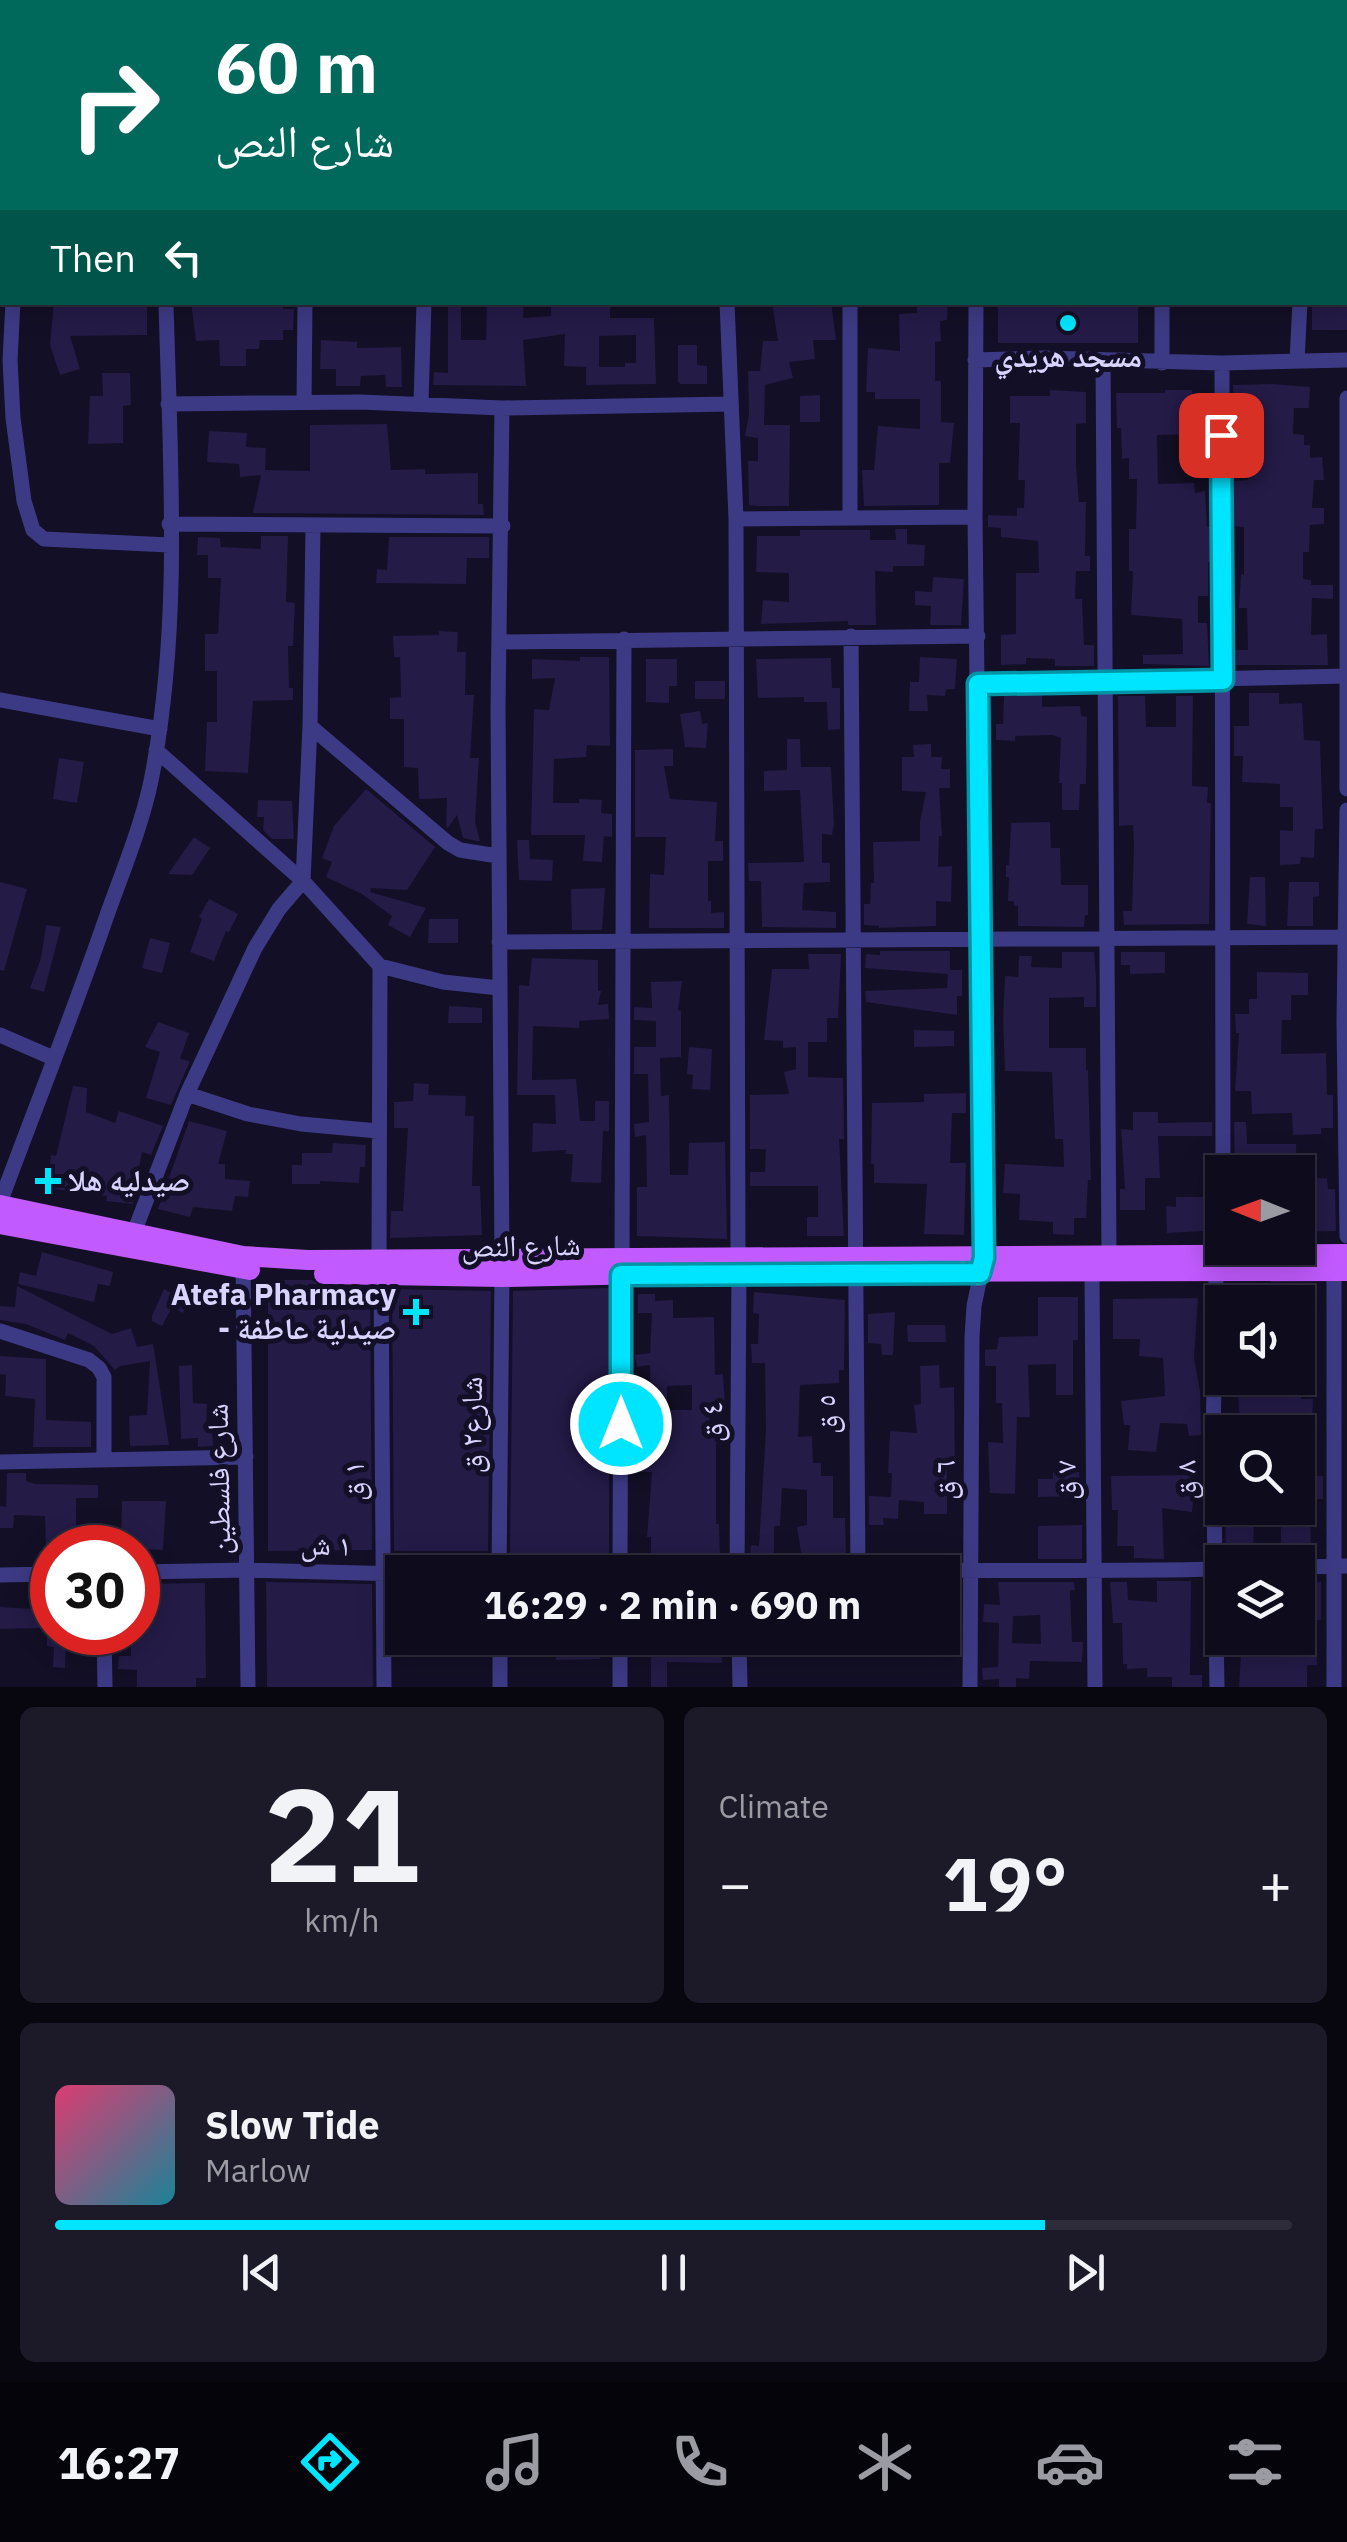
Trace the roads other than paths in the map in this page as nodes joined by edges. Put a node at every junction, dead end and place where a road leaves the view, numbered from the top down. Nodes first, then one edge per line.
1 (12, 305) edge
2 (166, 305) edge
3 (304, 305) edge
4 (424, 305) edge
5 (727, 305) edge
6 (850, 305) edge
7 (976, 305) edge
8 (1162, 305) edge
9 (1300, 305) edge
10 (976, 360) junction
11 (1103, 360) junction
12 (1347, 360) edge
13 (1297, 361) junction
14 (1162, 362) junction
15 (1222, 363) junction
16 (1347, 398) edge
17 (421, 403) junction
18 (168, 404) junction
19 (304, 404) junction
20 (731, 404) junction
21 (502, 408) junction
22 (974, 516) junction
23 (850, 517) junction
24 (736, 519) junction
25 (170, 524) junction
26 (314, 526) junction
27 (503, 526) junction
28 (169, 545) junction
29 (851, 636) junction
30 (978, 636) junction
31 (624, 639) junction
32 (498, 642) junction
33 (735, 642) junction
34 (1346, 676) edge
35 (1106, 680) junction
36 (1223, 680) junction
37 (978, 684) junction
38 (0, 700) edge
39 (310, 726) junction
40 (160, 729) junction
41 (156, 750) junction
42 (1347, 789) edge
43 (1347, 810) edge
44 (498, 856) junction
45 (303, 881) junction
46 (980, 937) junction
47 (1223, 937) junction
48 (1346, 937) edge
49 (853, 938) junction
50 (1106, 938) junction
51 (738, 940) junction
52 (499, 942) junction
53 (624, 943) junction
54 (380, 966) junction
55 (500, 988) junction
56 (0, 1036) edge
57 (53, 1058) junction
58 (187, 1094) junction
59 (378, 1131) junction
60 (1224, 1155) edge
61 (0, 1204) edge
62 (0, 1224) edge
63 (133, 1235) junction
64 (1347, 1236) edge
65 (1347, 1254) edge
66 (1109, 1255) junction
67 (1315, 1255) edge
68 (1205, 1258) edge
69 (1205, 1260) edge
70 (243, 1263) junction
71 (739, 1265) junction
72 (856, 1265) junction
73 (982, 1265) junction
74 (1221, 1265) edge
75 (1281, 1265) edge
76 (622, 1266) junction
77 (380, 1268) junction
78 (502, 1268) junction
79 (1092, 1272) junction
80 (1341, 1272) edge
81 (0, 1331) edge
82 (246, 1457) junction
83 (104, 1460) junction
84 (0, 1462) edge
85 (1218, 1545) edge
86 (499, 1555) edge
87 (620, 1555) edge
88 (737, 1555) edge
89 (858, 1555) edge
90 (1340, 1566) edge
91 (1315, 1567) edge
92 (1205, 1569) edge
93 (248, 1570) junction
94 (960, 1570) edge
95 (973, 1570) junction
96 (1094, 1570) junction
97 (160, 1572) edge
98 (30, 1574) edge
99 (382, 1574) junction
100 (0, 1575) edge
101 (104, 1655) edge
102 (500, 1655) edge
103 (620, 1655) edge
104 (739, 1655) edge
105 (1217, 1655) edge
106 (105, 1687) edge
107 (248, 1687) edge
108 (384, 1687) edge
109 (500, 1687) edge
110 (620, 1687) edge
111 (740, 1687) edge
112 (970, 1687) edge
113 (1095, 1687) edge
114 (1216, 1687) edge
115 (1334, 1687) edge

1 - 28 street
2 - 18 street
3 - 19 street
4 - 17 street
5 - 20 street, ٤ ق
6 - 23 street
7 - 10 street, ٦ ق
8 - 14 street
9 - 13 street
10 - 11 street
10 - 22 street, ٦ ق
11 - 14 street
11 - 35 street
12 - 13 street
13 - 15 street
14 - 15 street
15 - 36 street
16 - 34 street
17 - 19 street
17 - 21 street
18 - 19 street
18 - 25 street
20 - 21 street
20 - 24 street, ٤ ق
21 - 27 street, شارع٢ ق
22 - 23 street
22 - 30 street, ٦ ق
23 - 24 street
24 - 33 street, ٤ ق
25 - 26 street
25 - 28 street
26 - 27 street
26 - 39 street
27 - 32 street, شارع٢ ق
28 - 40 street
29 - 30 street
29 - 33 street
29 - 49 street, ٥ ق
30 - 37 street, ٦ ق
31 - 32 street
31 - 33 street
31 - 53 street
32 - 44 street, شارع٢ ق
33 - 51 street, ٤ ق
34 - 36 street
34 - 42 street
35 - 36 street
35 - 37 street
35 - 50 street
36 - 47 street
37 - 46 street, ٦ ق
38 - 40 street
39 - 44 street
39 - 45 street
40 - 41 street
41 - 45 street
41 - 57 street
43 - 48 street
44 - 52 street, شارع٢ ق
45 - 54 street
45 - 58 street
46 - 49 street
46 - 50 street
46 - 73 street, ٦ ق
47 - 48 street
47 - 50 street
47 - 60 street
48 - 64 street
49 - 51 street
49 - 72 street, ٥ ق
50 - 66 street
51 - 53 street
51 - 71 street, ٤ ق
52 - 53 street
52 - 55 street, شارع٢ ق
53 - 76 street
54 - 55 street
54 - 59 street, ١ ق
55 - 78 street, شارع٢ ق
56 - 57 street
57 - 61 street
58 - 59 street
58 - 63 street
59 - 77 street, ١ ق
61 - 63 main road, شارع النص
62 - 70 main road, شارع النص
63 - 70 main road, شارع النص
65 - 67 main road, شارع النص
66 - 68 main road, شارع النص
66 - 73 main road, شارع النص
69 - 79 main road, شارع النص
70 - 77 main road, شارع النص
70 - 77 main road, شارع النص
70 - 82 street, شارع فلسطين
71 - 72 main road, شارع النص
71 - 76 main road, شارع النص
71 - 88 street, ٤ ق
72 - 73 main road, شارع النص
72 - 89 street, ٥ ق
73 - 79 main road, شارع النص
73 - 95 street, ٦ ق
74 - 85 street, ٨ ق
75 - 80 main road, شارع النص
76 - 78 main road, شارع النص
76 - 87 street
77 - 78 main road, شارع النص
77 - 99 street, ١ ق
78 - 86 street, شارع٢ ق
79 - 96 street, ٧ ق
80 - 90 street
81 - 83 street
82 - 83 street
82 - 93 street, شارع فلسطين
83 - 84 street
90 - 91 street
90 - 115 street
92 - 96 street
93 - 97 street, ١ ش
93 - 99 street, ١ ش
93 - 107 street, شارع فلسطين
94 - 95 street
95 - 96 street
95 - 112 street, ٦ ق
96 - 113 street, ٧ ق
98 - 100 street
99 - 108 street, ١ ق
101 - 106 street
102 - 109 street
103 - 110 street
104 - 111 street
105 - 114 street, ٨ ق

